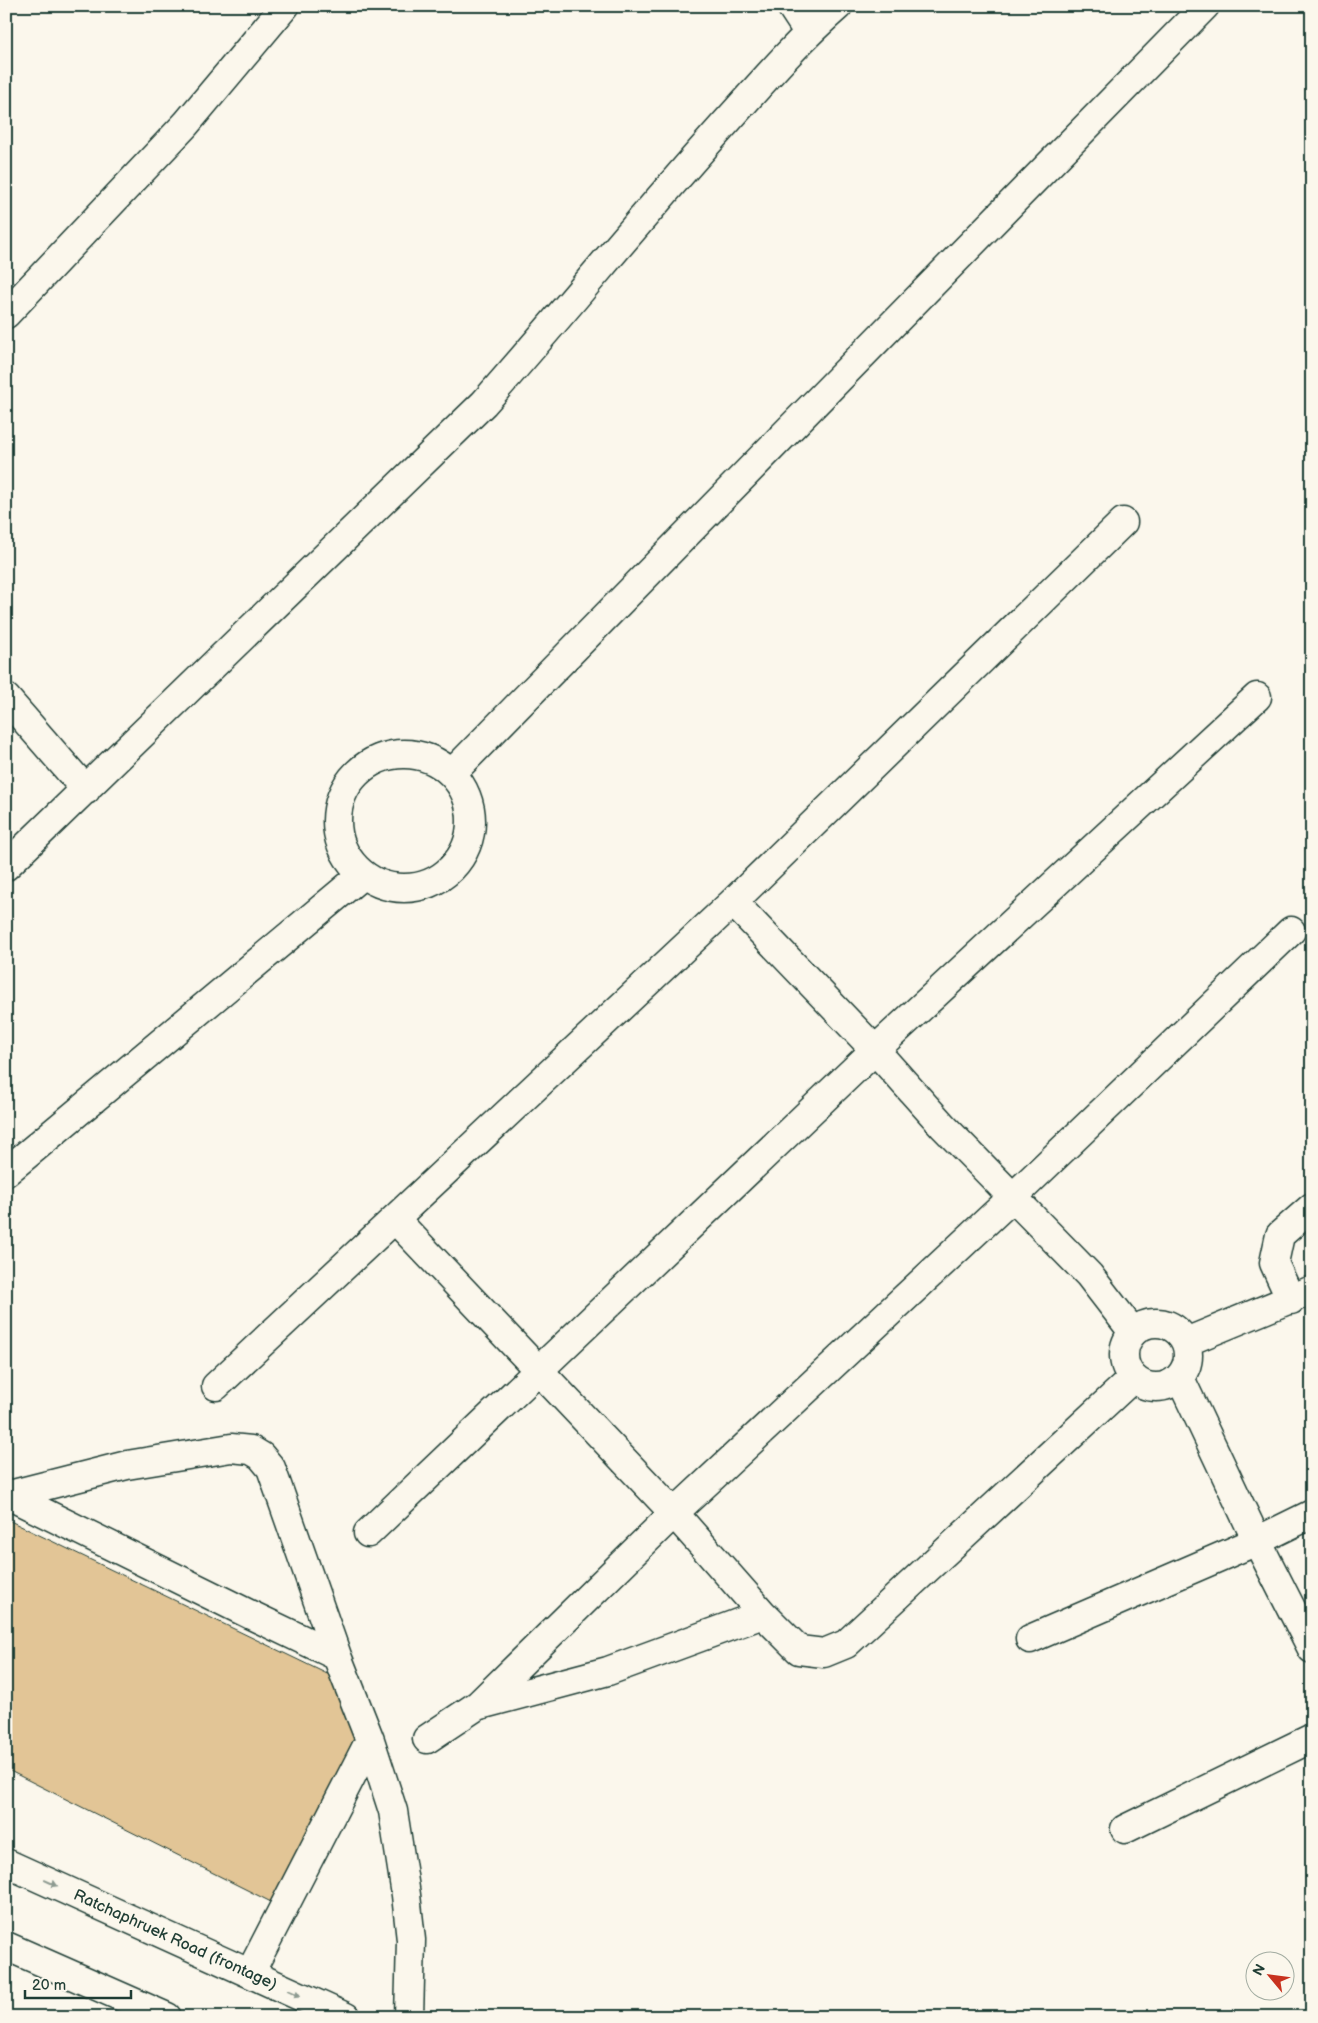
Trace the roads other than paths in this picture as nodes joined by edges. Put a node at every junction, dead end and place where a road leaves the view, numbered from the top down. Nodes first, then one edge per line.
1 (285, 6) edge
2 (791, 6) edge
3 (838, 6) edge
4 (1205, 6) edge
5 (808, 32) junction
6 (6, 314) edge
7 (1124, 522) dead end
8 (1257, 697) dead end
9 (6, 698) edge
10 (452, 772) junction
11 (86, 790) junction
12 (6, 866) edge
13 (362, 875) junction
14 (733, 902) junction
15 (1291, 931) dead end
16 (875, 1050) junction
17 (6, 1172) edge
18 (1012, 1198) junction
19 (1312, 1207) edge
20 (395, 1219) junction
21 (1301, 1295) edge
22 (1133, 1332) junction
23 (1186, 1342) junction
24 (540, 1371) junction
25 (1133, 1378) junction
26 (1180, 1378) junction
27 (216, 1386) dead end
28 (7, 1494) edge
29 (674, 1512) junction
30 (1312, 1514) edge
31 (368, 1532) dead end
32 (1257, 1541) junction
33 (763, 1614) junction
34 (1030, 1639) dead end
35 (1312, 1649) edge
36 (338, 1656) junction
37 (478, 1706) junction
38 (1312, 1738) edge
39 (427, 1739) dead end
40 (370, 1740) junction
41 (1125, 1829) dead end
42 (6, 1863) edge
43 (6, 1946) edge
44 (250, 1973) junction
45 (167, 2017) edge
46 (346, 2017) edge
47 (408, 2017) edge

1 - 6 street
2 - 5 street
3 - 5 street
4 - 10 street
5 - 11 street
7 - 14 street
8 - 16 street
9 - 11 street
10 - 13 street
10 - 13 street
11 - 12 street
13 - 17 street
14 - 16 street
14 - 20 street
15 - 18 street
16 - 18 street
16 - 24 street
18 - 22 street
18 - 29 street
19 - 21 street
20 - 24 street
20 - 27 street
21 - 23 street
22 - 23 street
22 - 25 street
23 - 26 street
24 - 29 street
24 - 31 street
25 - 26 street
25 - 33 street
26 - 32 street
28 - 36 street
28 - 36 street
29 - 33 street
29 - 37 street
30 - 32 street
32 - 34 street
32 - 35 street
33 - 37 street
36 - 40 street
37 - 39 street
38 - 41 street
40 - 44 street
40 - 47 street
42 -> 44 street, Ratchaphruek Road (frontage)
43 - 45 street
44 -> 46 street, Ratchaphruek Road (frontage)

